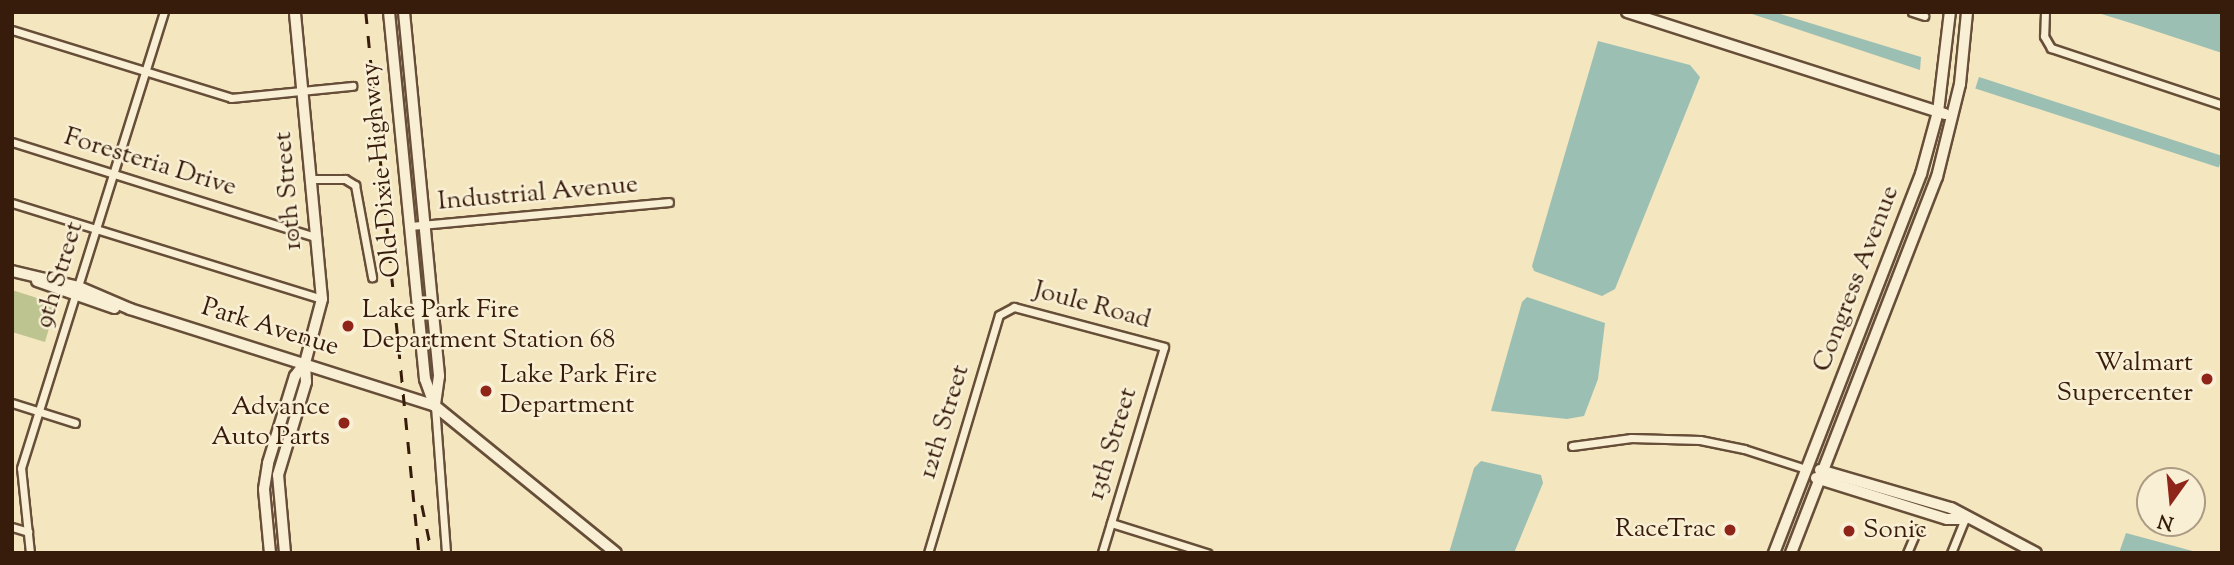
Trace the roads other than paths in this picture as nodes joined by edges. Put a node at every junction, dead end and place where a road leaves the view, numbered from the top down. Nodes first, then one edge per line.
1 (164, 12) edge
2 (295, 12) edge
3 (389, 12) edge
4 (404, 12) edge
5 (1628, 12) edge
6 (1912, 12) edge
7 (1950, 12) edge
8 (1967, 12) edge
9 (2045, 12) edge
10 (1924, 16) dead end
11 (12, 30) edge
12 (146, 71) junction
13 (352, 86) dead end
14 (302, 91) junction
15 (2222, 105) edge
16 (1938, 112) junction
17 (1953, 117) junction
18 (12, 142) edge
19 (114, 174) junction
20 (311, 179) junction
21 (669, 202) dead end
22 (12, 203) edge
23 (411, 226) junction
24 (425, 226) junction
25 (96, 230) junction
26 (316, 237) junction
27 (12, 271) edge
28 (372, 277) dead end
29 (78, 292) junction
30 (322, 299) junction
31 (1008, 307) joint
32 (1164, 347) joint
33 (305, 363) junction
34 (12, 403) edge
35 (435, 406) junction
36 (39, 412) junction
37 (75, 423) dead end
38 (1572, 446) dead end
39 (1806, 469) junction
40 (1822, 475) junction
41 (1965, 519) junction
42 (1111, 523) junction
43 (12, 527) edge
44 (1917, 528) dead end
45 (28, 532) junction
46 (30, 553) edge
47 (270, 553) edge
48 (285, 553) edge
49 (446, 553) edge
50 (616, 553) edge
51 (928, 553) edge
52 (1102, 553) edge
53 (1207, 553) edge
54 (1774, 553) edge
55 (1791, 553) edge
56 (1907, 553) edge
57 (1951, 553) edge
58 (2036, 553) edge

1 - 12 street, 9th Street
2 - 14 street, 10th Street
3 - 23 street, Old Dixie Highway
4 - 24 street, Old Dixie Highway
5 - 16 street
6 - 10 street
7 - 16 street, Congress Avenue
8 - 17 street, Congress Avenue
9 - 15 street
11 - 12 street
12 - 14 street
12 - 19 street, 9th Street
13 - 14 street
14 - 20 street, 10th Street
16 - 17 street
16 - 39 street, Congress Avenue
17 - 40 street, Congress Avenue
18 - 19 street, Foresteria Drive
19 - 25 street, 9th Street
19 - 26 street, Foresteria Drive
20 - 26 street, 10th Street
20 - 28 street
21 - 24 street, Industrial Avenue
22 - 25 street
23 - 24 street, Industrial Avenue
23 - 35 street, Old Dixie Highway
24 - 35 street, Old Dixie Highway
25 - 29 street, 9th Street
25 - 30 street
26 - 30 street, 10th Street
27 - 29 street, Park Avenue
29 - 33 street, Park Avenue
29 - 36 street, 9th Street
30 - 33 street, 10th Street
31 - 32 street, Joule Road
31 - 51 street, 12th Street
32 - 42 street, 13th Street
33 - 35 street, Park Avenue
33 - 47 street, 10th Street
33 - 48 street, 10th Street
34 - 36 street
35 - 49 street
35 - 50 street
36 - 37 street
36 - 45 street, 9th Street
38 - 39 street
39 - 40 street
39 - 54 street, Congress Avenue
40 - 41 street
40 - 55 street, Congress Avenue
41 - 57 street
41 - 58 street
42 - 52 street, 13th Street
42 - 53 street
43 - 45 street
44 - 56 street
45 - 46 street, 9th Street

